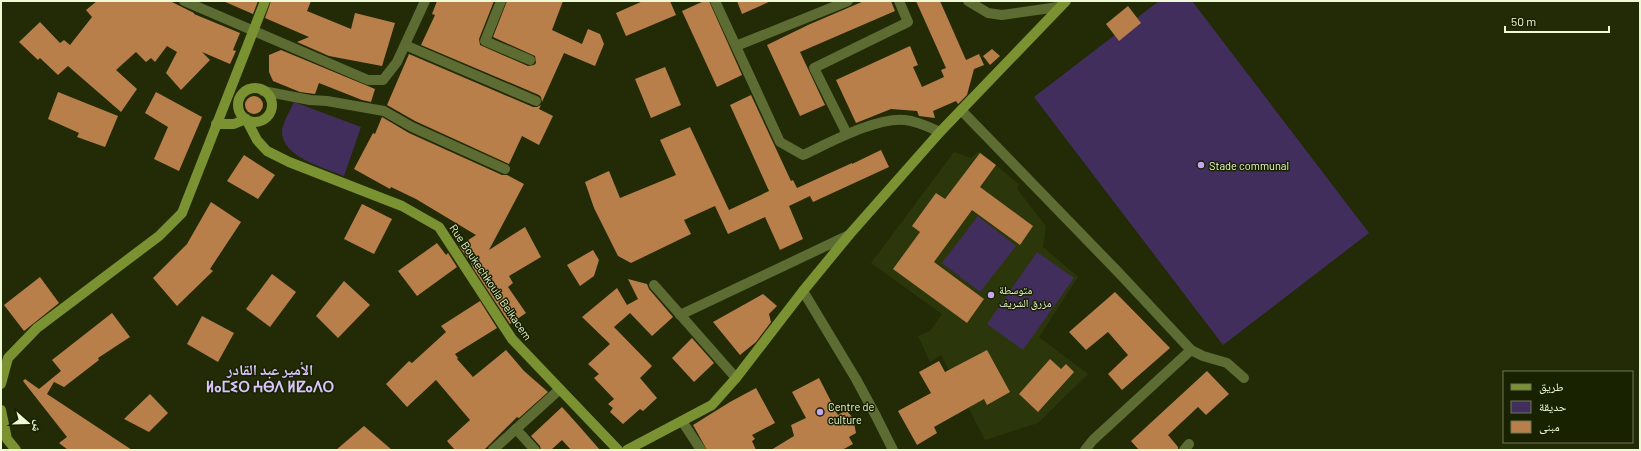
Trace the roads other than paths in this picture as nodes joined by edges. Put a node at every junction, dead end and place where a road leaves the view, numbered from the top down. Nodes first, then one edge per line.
1 (184, 1) edge
2 (265, 1) edge
3 (425, 1) edge
4 (501, 1) edge
5 (715, 1) edge
6 (848, 1) edge
7 (899, 1) edge
8 (968, 1) edge
9 (1024, 1) edge
10 (1062, 4) edge
11 (1025, 12) junction
12 (252, 31) junction
13 (405, 45) junction
14 (736, 46) junction
15 (530, 60) dead end
16 (239, 67) junction
17 (263, 91) junction
18 (239, 98) junction
19 (536, 101) dead end
20 (961, 110) junction
21 (246, 119) junction
22 (216, 124) junction
23 (940, 132) junction
24 (847, 134) junction
25 (505, 170) dead end
26 (849, 235) junction
27 (654, 285) dead end
28 (803, 291) junction
29 (680, 315) junction
30 (1191, 350) junction
31 (736, 378) junction
32 (1244, 378) dead end
33 (1, 384) edge
34 (560, 389) junction
35 (1, 410) edge
36 (682, 421) junction
37 (516, 429) junction
38 (16, 450) edge
39 (493, 450) edge
40 (535, 450) edge
41 (618, 450) edge
42 (627, 450) edge
43 (701, 450) edge
44 (893, 450) edge
45 (1085, 450) edge

1 - 12 street
2 - 12 street
3 - 13 street
4 - 15 street
5 - 14 street
6 - 14 street
7 - 24 street
8 - 11 street
9 - 11 street
10 - 11 street
10 - 20 street
12 - 13 street
12 - 16 street
13 - 19 street
14 - 24 street
16 - 18 street
16 - 22 street
17 - 18 street
17 - 21 street
17 - 25 street
18 - 21 street
20 - 23 street
20 - 30 street
21 - 22 street
21 - 34 street, Rue Boukechkoula Belkacem
22 - 33 street
23 - 24 street
23 - 26 street
26 - 28 street
26 - 29 street
27 - 29 street
28 - 31 street
28 - 44 street
29 - 31 street
30 - 32 street
30 - 45 street
31 - 36 street
34 - 37 street
34 - 41 street, Rue Boukechkoula Belkacem
35 - 38 street
36 - 42 street
36 - 43 street
37 - 39 street
37 - 40 street

